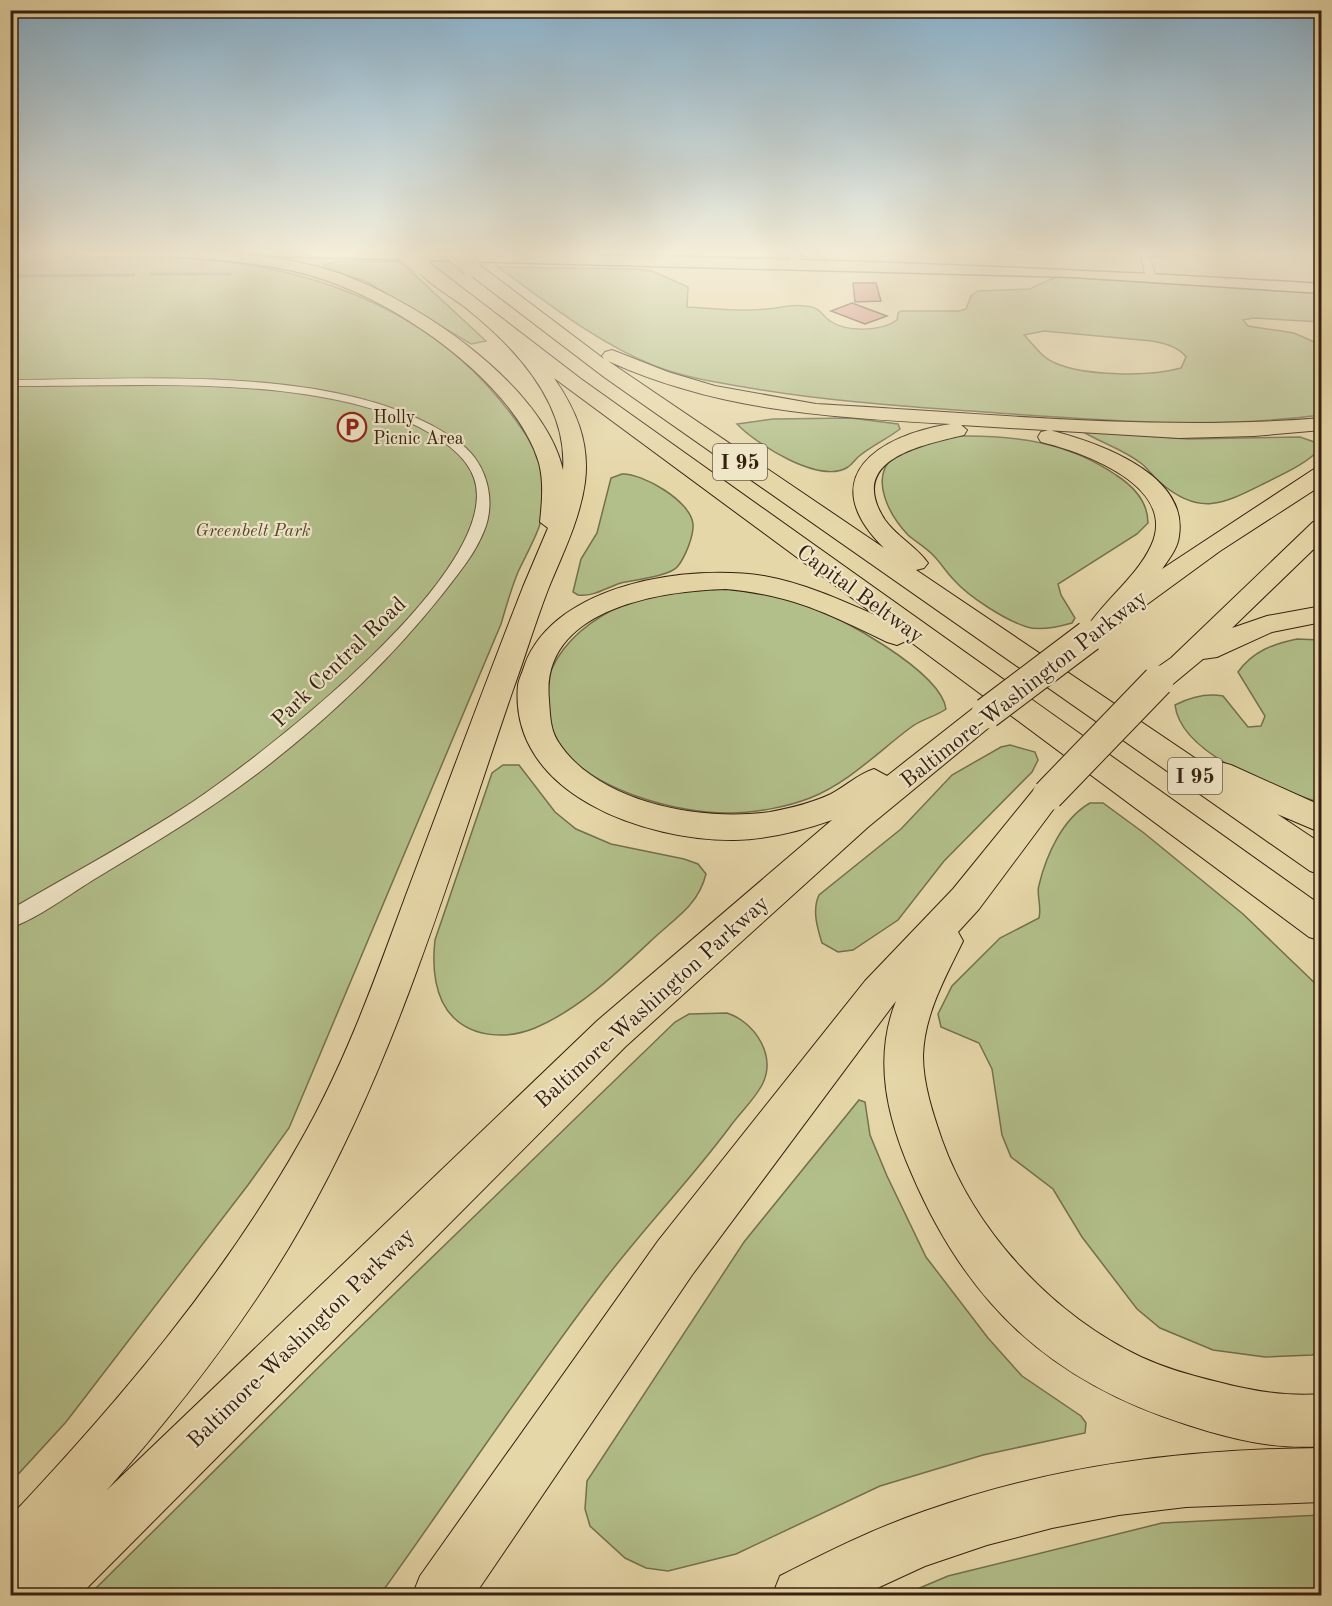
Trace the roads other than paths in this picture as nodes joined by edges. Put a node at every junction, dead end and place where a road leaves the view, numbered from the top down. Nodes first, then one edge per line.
1 (427, 327) edge
2 (497, 327) edge
3 (499, 327) edge
4 (549, 327) edge
5 (563, 327) edge
6 (10, 383) edge
7 (1322, 424) edge
8 (1322, 474) edge
9 (1322, 527) edge
10 (536, 587) junction
11 (1322, 614) edge
12 (1095, 631) junction
13 (991, 634) junction
14 (962, 666) junction
15 (1169, 673) junction
16 (1069, 688) junction
17 (987, 713) junction
18 (1132, 789) junction
19 (1322, 820) edge
20 (1322, 862) edge
21 (966, 899) junction
22 (10, 920) edge
23 (1322, 927) edge
24 (1322, 951) edge
25 (1322, 1420) edge
26 (1322, 1475) edge
27 (10, 1558) edge
28 (38, 1596) edge
29 (440, 1596) edge
30 (800, 1596) edge

1 - 10 highway
2 - 10 highway
3 - 14 highway, Capital Beltway / I 95
4 - 13 highway, Capital Beltway / I 95
5 - 7 highway
6 - 22 street, Park Central Road
8 - 12 highway, Baltimore-Washington Parkway
9 - 15 highway
10 - 27 highway
11 - 15 highway
12 - 13 highway
12 - 17 highway, Baltimore-Washington Parkway, bridge
13 - 16 highway, Capital Beltway / I 95
14 - 17 highway
14 - 18 highway, Capital Beltway / I 95
15 - 21 highway, bridge
16 - 19 highway
16 - 20 highway, Capital Beltway / I 95
17 - 28 highway, Baltimore-Washington Parkway
18 - 23 highway, Capital Beltway / I 95
18 - 24 highway
21 - 25 highway
21 - 29 highway
26 - 30 highway

